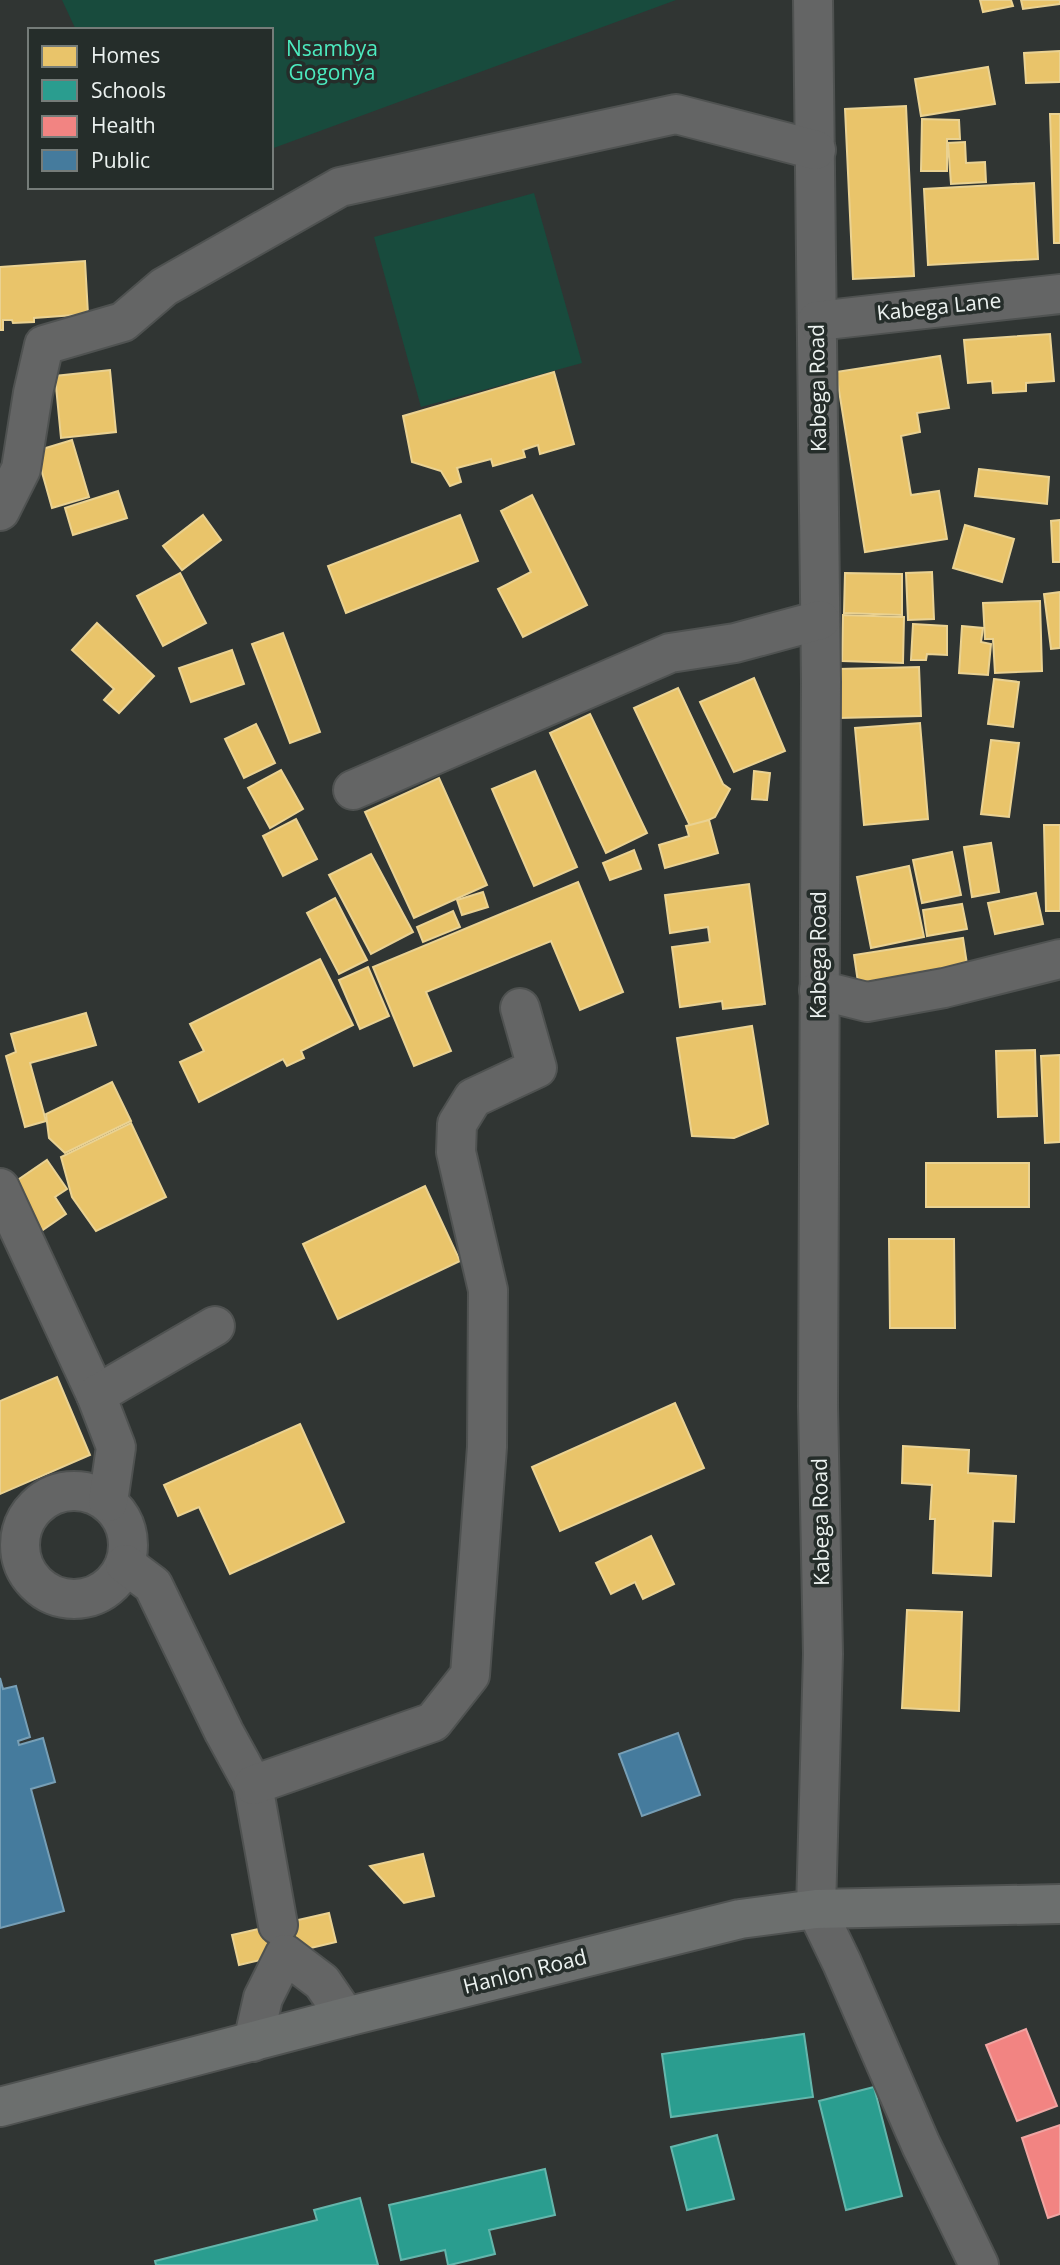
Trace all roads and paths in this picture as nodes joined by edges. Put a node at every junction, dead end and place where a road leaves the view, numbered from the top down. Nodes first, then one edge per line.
1 (813, 0) edge
2 (816, 150) junction
3 (1060, 295) edge
4 (817, 321) junction
5 (0, 511) edge
6 (820, 621) junction
7 (353, 790) dead end
8 (1060, 959) edge
9 (819, 990) junction
10 (520, 1008) dead end
11 (0, 1188) edge
12 (215, 1326) dead end
13 (96, 1395) junction
14 (108, 1502) junction
15 (12, 1524) edge
16 (125, 1564) junction
17 (253, 1785) junction
18 (1060, 1904) edge
19 (816, 1909) junction
20 (278, 1925) dead end
21 (346, 2017) junction
22 (253, 2042) junction
23 (0, 2107) edge
24 (979, 2265) edge

1 - 2 street, Kabega Road
2 - 4 street, Kabega Road
2 - 5 street
3 - 4 street, Kabega Lane
4 - 6 street, Kabega Road
6 - 7 street
6 - 9 street, Kabega Road
8 - 9 street
9 - 19 street, Kabega Road
10 - 17 street
11 - 13 street
12 - 13 street
13 - 14 street
14 - 15 street
14 - 16 street
15 - 16 street
16 - 17 street
17 - 20 street
18 - 19 main road, Hanlon Road
19 - 21 main road, Hanlon Road
19 - 24 street
21 - 22 main road, Hanlon Road
21 - 22 street
22 - 23 main road, Hanlon Road

